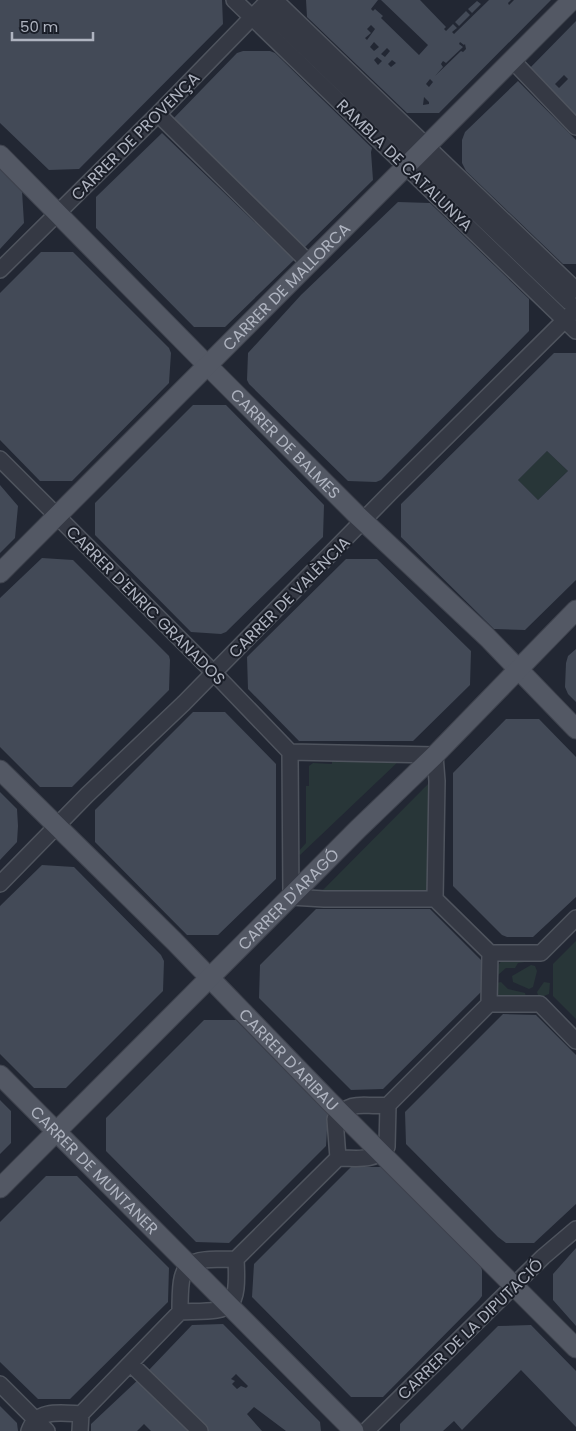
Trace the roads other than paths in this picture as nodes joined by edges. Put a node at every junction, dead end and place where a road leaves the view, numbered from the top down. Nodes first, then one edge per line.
1 (234, 0) edge
2 (572, 0) edge
3 (270, 4) edge
4 (252, 17) junction
5 (512, 60) junction
6 (158, 114) junction
7 (576, 127) edge
8 (0, 155) edge
9 (417, 156) junction
10 (57, 213) junction
11 (310, 264) junction
12 (0, 270) edge
13 (574, 300) edge
14 (565, 320) junction
15 (576, 331) edge
16 (208, 366) junction
17 (0, 459) edge
18 (57, 516) junction
19 (364, 521) junction
20 (0, 573) edge
21 (576, 610) edge
22 (517, 669) junction
23 (214, 673) junction
24 (576, 729) edge
25 (290, 752) junction
26 (435, 755) junction
27 (0, 770) edge
28 (57, 826) junction
29 (0, 884) edge
30 (291, 897) junction
31 (435, 899) junction
32 (576, 918) edge
33 (490, 953) junction
34 (210, 978) junction
35 (489, 1004) junction
36 (576, 1041) edge
37 (0, 1075) edge
38 (388, 1105) junction
39 (341, 1113) junction
40 (56, 1132) junction
41 (382, 1152) junction
42 (338, 1158) junction
43 (0, 1188) edge
44 (576, 1229) edge
45 (236, 1259) junction
46 (188, 1264) junction
47 (514, 1286) junction
48 (230, 1306) junction
49 (180, 1312) junction
50 (576, 1348) edge
51 (131, 1364) junction
52 (0, 1384) edge
53 (81, 1414) junction
54 (31, 1426) edge
55 (46, 1431) edge
56 (80, 1431) edge
57 (200, 1431) edge
58 (354, 1431) edge
59 (366, 1431) edge

1 - 4 street, RAMBLA DE CATALUNYA
2 - 5 main road, CARRER DE MALLORCA
3 - 4 street, CARRER DE PROVENÇA
3 - 9 street, RAMBLA DE CATALUNYA
4 - 6 street, CARRER DE PROVENÇA
4 - 9 street, RAMBLA DE CATALUNYA
5 - 7 street
5 - 9 main road, CARRER DE MALLORCA
6 - 10 street, CARRER DE PROVENÇA
6 - 11 street
8 - 10 main road, CARRER DE BALMES
9 - 11 main road, CARRER DE MALLORCA
9 - 13 street, RAMBLA DE CATALUNYA
9 - 14 street, RAMBLA DE CATALUNYA
10 - 12 street, CARRER DE PROVENÇA
10 - 16 main road, CARRER DE BALMES
11 - 16 main road, CARRER DE MALLORCA
13 - 14 street, CARRER DE VALÈNCIA
14 - 15 street, RAMBLA DE CATALUNYA
14 - 19 street, CARRER DE VALÈNCIA
16 - 18 main road, CARRER DE MALLORCA
16 - 19 main road, CARRER DE BALMES
17 - 18 street, CARRER D'ENRIC GRANADOS
18 - 20 main road, CARRER DE MALLORCA
18 - 23 street, CARRER D'ENRIC GRANADOS
19 - 22 main road, CARRER DE BALMES
19 - 23 street, CARRER DE VALÈNCIA
21 - 22 main road, CARRER D'ARAGÓ
22 - 24 main road, CARRER DE BALMES
22 - 26 main road, CARRER D'ARAGÓ
23 - 25 street, CARRER D'ENRIC GRANADOS
23 - 28 street, CARRER DE VALÈNCIA
25 - 26 street
25 - 30 street
26 - 30 main road, CARRER D'ARAGÓ
26 - 31 street
27 - 28 main road, CARRER D'ARIBAU
28 - 29 street, CARRER DE VALÈNCIA
28 - 34 main road, CARRER D'ARIBAU
30 - 31 street
30 - 34 main road, CARRER D'ARAGÓ
31 - 33 street
32 - 33 street
33 - 35 street
34 - 39 main road, CARRER D'ARIBAU
34 - 40 main road, CARRER D'ARAGÓ
35 - 36 street
35 - 38 street
37 - 40 main road, CARRER DE MUNTANER
38 - 39 street
38 - 41 street
39 - 41 main road, CARRER D'ARIBAU
39 - 42 street
40 - 43 main road, CARRER D'ARAGÓ
40 - 46 main road, CARRER DE MUNTANER
41 - 42 street
41 - 47 main road, CARRER D'ARIBAU
42 - 45 street
44 - 47 street, CARRER DE LA DIPUTACIÓ
45 - 46 street
45 - 48 street
46 - 48 main road, CARRER DE MUNTANER
46 - 49 street
47 - 50 main road, CARRER D'ARIBAU
47 - 59 street, CARRER DE LA DIPUTACIÓ
48 - 49 street
48 - 58 main road, CARRER DE MUNTANER
49 - 51 street
51 - 53 street
51 - 57 street
52 - 54 street
53 - 54 street
53 - 56 street
54 - 55 street

